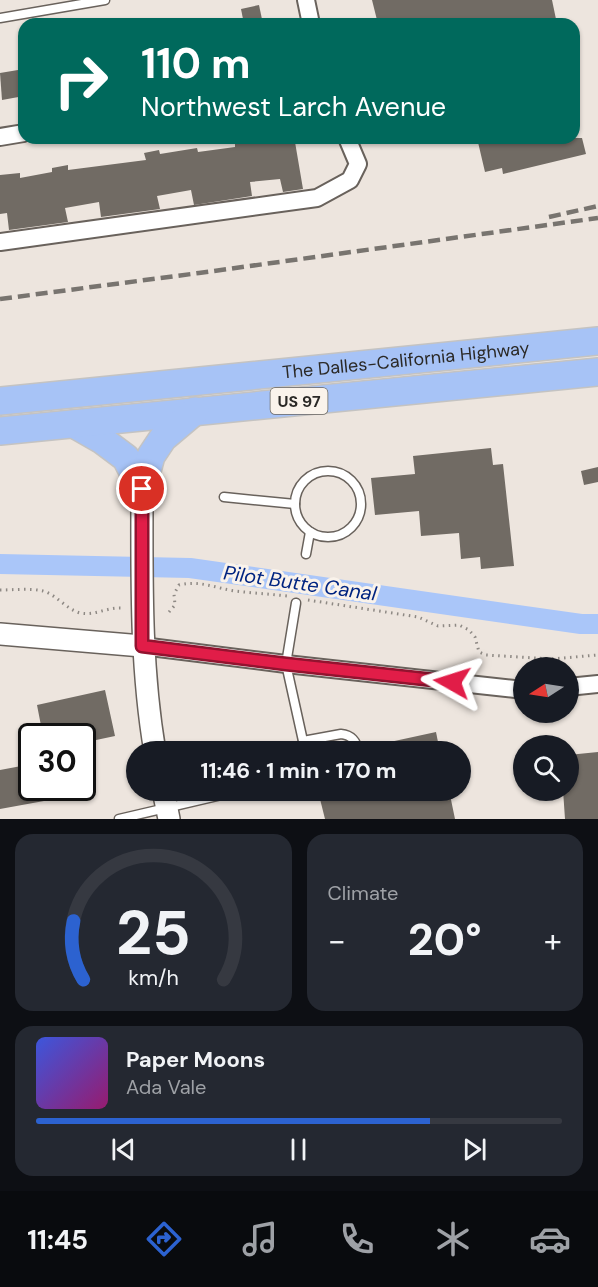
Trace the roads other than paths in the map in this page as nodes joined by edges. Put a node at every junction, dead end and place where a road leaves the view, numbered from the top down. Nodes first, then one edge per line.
1 (105, 0) edge
2 (306, 0) edge
3 (0, 18) edge
4 (310, 18) edge
5 (18, 135) edge
6 (0, 137) edge
7 (350, 144) edge
8 (0, 242) edge
9 (598, 341) edge
10 (598, 372) edge
11 (0, 401) edge
12 (195, 411) junction
13 (74, 424) junction
14 (0, 431) edge
15 (142, 489) junction
16 (224, 497) dead end
17 (295, 504) junction
18 (310, 532) junction
19 (306, 554) dead end
20 (300, 602) road end
21 (0, 634) edge
22 (142, 646) junction
23 (286, 664) junction
24 (598, 684) edge
25 (579, 686) edge
26 (513, 689) edge
27 (153, 741) edge
28 (303, 741) joint
29 (355, 741) edge
30 (191, 801) edge
31 (167, 806) edge
32 (120, 819) edge

1 - 3 lane
2 - 4 street
5 - 6 street
7 - 8 street
9 - 11 highway, The Dalles-California Highway / US 97
10 - 12 highway, The Dalles-California Highway / US 97
12 - 13 highway, The Dalles-California Highway / US 97
12 - 15 highway
13 - 14 highway, The Dalles-California Highway / US 97
13 - 15 highway
15 - 22 street
16 - 17 lane
17 - 18 lane
17 - 18 lane
18 - 19 lane
20 - 23 lane
21 - 22 street
22 - 23 street
22 - 27 street
23 - 26 street
23 - 28 lane
24 - 25 street
28 - 29 lane
30 - 31 lane
31 - 32 lane

